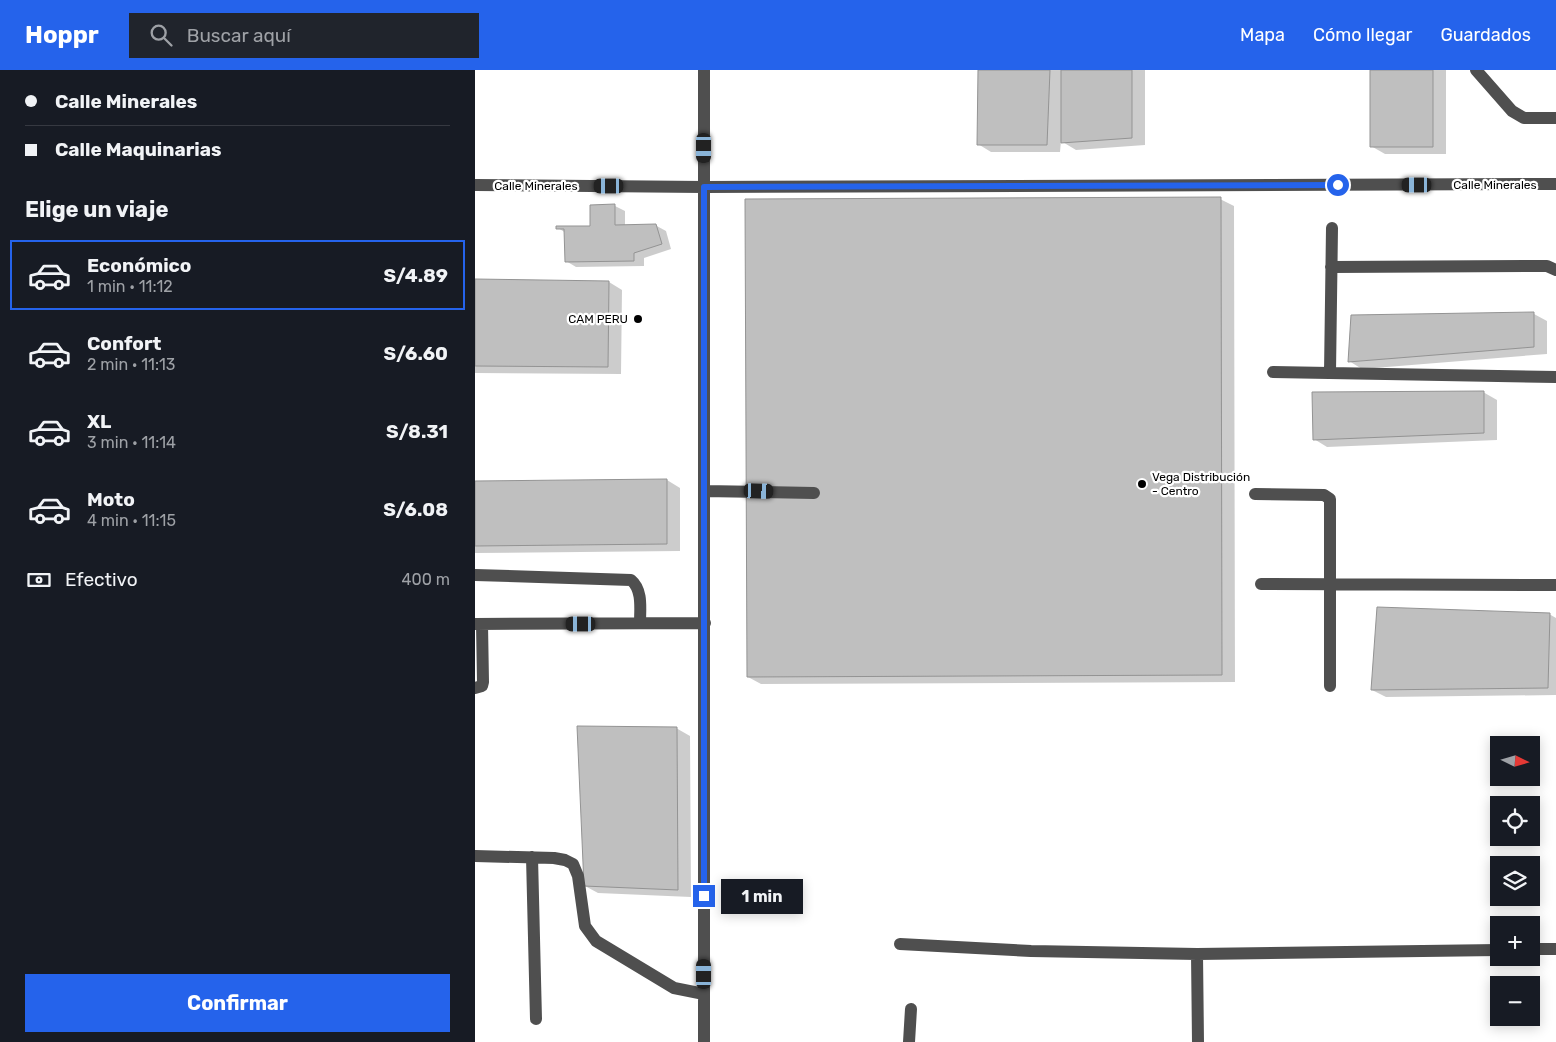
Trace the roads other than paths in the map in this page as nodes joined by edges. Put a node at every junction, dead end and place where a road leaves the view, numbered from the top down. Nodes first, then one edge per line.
1 (704, 70) edge
2 (1476, 70) edge
3 (1556, 118) edge
4 (1556, 184) edge
5 (475, 185) edge
6 (704, 187) junction
7 (1332, 228) dead end
8 (1331, 267) junction
9 (1556, 270) edge
10 (1273, 372) dead end
11 (1330, 373) junction
12 (1556, 376) edge
13 (705, 491) junction
14 (814, 493) dead end
15 (1255, 494) dead end
16 (475, 575) edge
17 (1261, 584) dead end
18 (1329, 584) junction
19 (1556, 585) edge
20 (640, 623) junction
21 (705, 623) junction
22 (479, 624) edge
23 (1330, 686) dead end
24 (475, 688) edge
25 (475, 856) edge
26 (532, 858) junction
27 (900, 944) dead end
28 (1556, 949) edge
29 (1490, 950) edge
30 (1540, 950) edge
31 (1197, 954) junction
32 (704, 994) junction
33 (911, 1009) dead end
34 (536, 1019) dead end
35 (704, 1042) edge
36 (909, 1042) edge
37 (1198, 1042) edge

1 - 6 lane
2 - 3 lane
4 - 6 lane, Calle Minerales
5 - 6 lane, Calle Minerales
6 - 13 lane
7 - 8 lane
8 - 9 lane
8 - 11 lane
10 - 11 lane
11 - 12 lane
13 - 14 lane
13 - 21 lane
15 - 18 lane
16 - 20 lane
17 - 18 lane
18 - 19 lane
18 - 23 lane
20 - 21 lane
20 - 22 lane
21 - 32 lane
22 - 24 lane
25 - 26 lane
26 - 32 lane
26 - 34 lane
27 - 31 lane
28 - 30 lane
29 - 31 lane
31 - 37 lane
32 - 35 lane
33 - 36 lane

